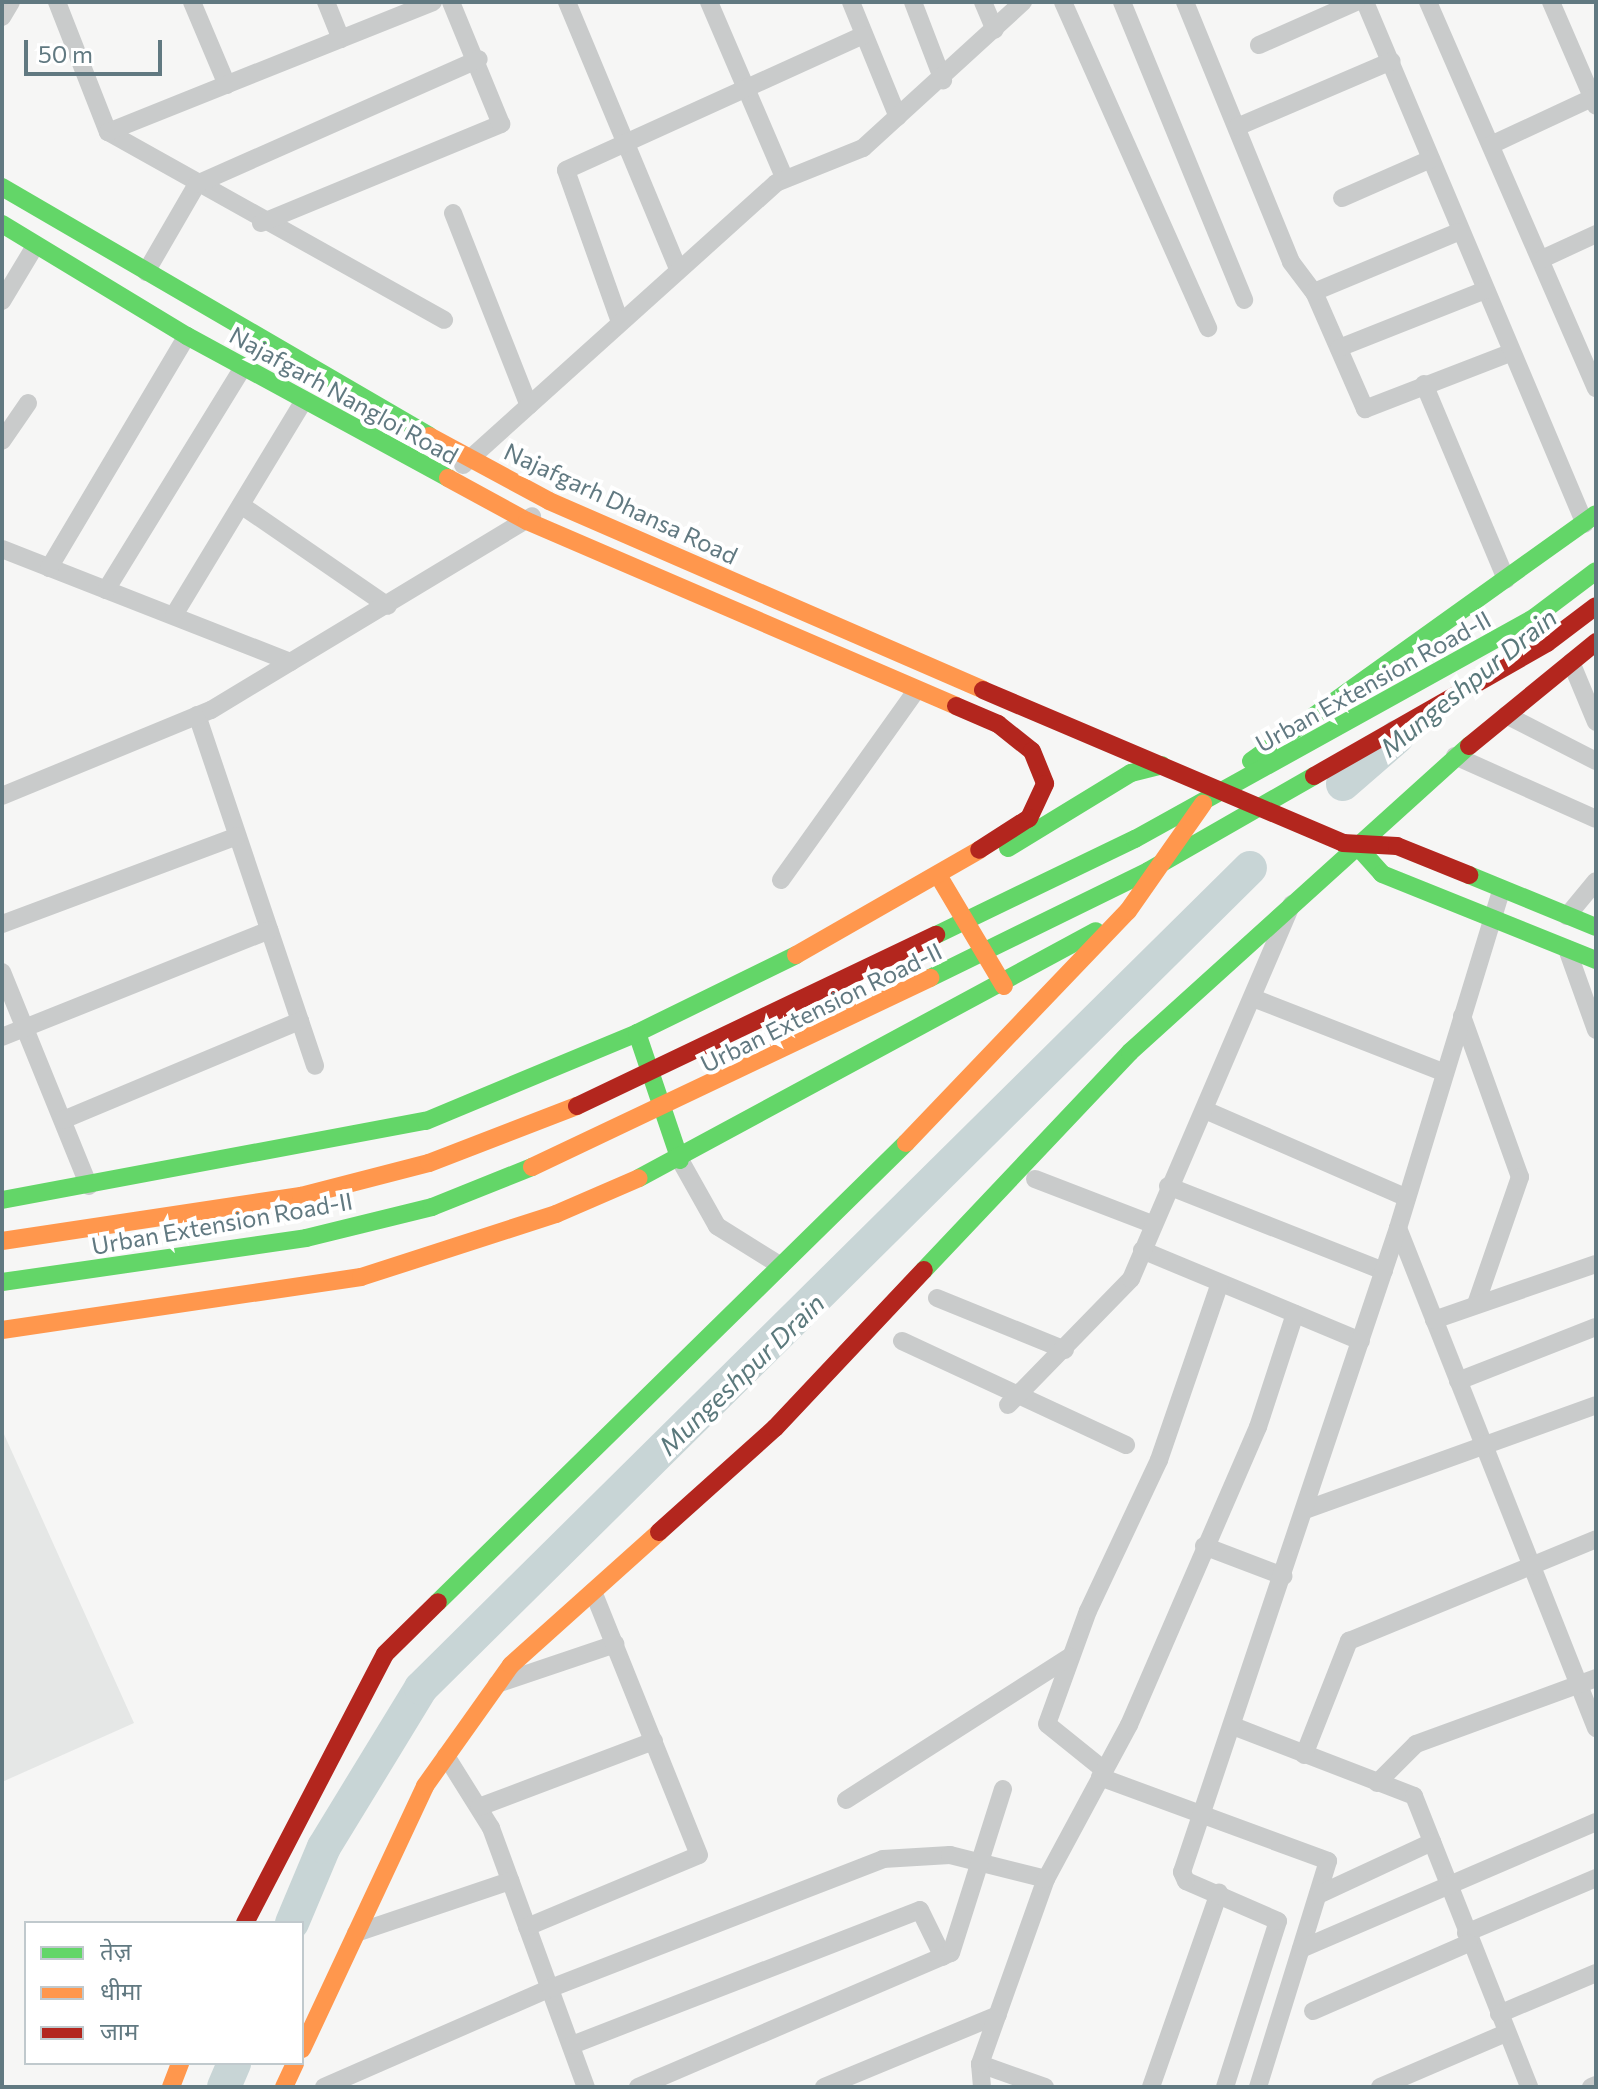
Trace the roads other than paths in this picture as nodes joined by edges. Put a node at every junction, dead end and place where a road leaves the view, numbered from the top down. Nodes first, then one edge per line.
1 (11, 2) edge
2 (57, 2) edge
3 (192, 2) edge
4 (326, 2) edge
5 (433, 2) edge
6 (451, 2) edge
7 (567, 2) edge
8 (709, 2) edge
9 (851, 2) edge
10 (913, 2) edge
11 (983, 2) edge
12 (1023, 2) edge
13 (1063, 2) edge
14 (1122, 2) edge
15 (1185, 2) edge
16 (1356, 2) edge
17 (1365, 2) edge
18 (1428, 2) edge
19 (1551, 2) edge
20 (2, 17) edge
21 (995, 30) junction
22 (864, 35) junction
23 (341, 39) junction
24 (1259, 45) dead end
25 (479, 59) junction
26 (1392, 61) junction
27 (943, 80) junction
28 (227, 85) junction
29 (745, 87) junction
30 (1594, 102) edge
31 (898, 117) junction
32 (1237, 127) junction
33 (108, 132) junction
34 (625, 140) junction
35 (1491, 145) junction
36 (1431, 159) junction
37 (784, 177) junction
38 (197, 184) junction
39 (2, 187) edge
40 (1342, 198) dead end
41 (453, 213) dead end
42 (261, 223) junction
43 (2, 224) edge
44 (1458, 232) junction
45 (1596, 234) edge
46 (35, 246) junction
47 (1542, 259) junction
48 (678, 269) junction
49 (146, 272) junction
50 (1483, 291) junction
51 (1314, 292) junction
52 (1244, 300) dead end
53 (2, 301) edge
54 (444, 320) dead end
55 (620, 322) junction
56 (1208, 328) dead end
57 (187, 336) junction
58 (1339, 348) junction
59 (1510, 353) junction
60 (243, 367) junction
61 (1424, 384) junction
62 (1596, 388) edge
63 (304, 400) junction
64 (28, 403) dead end
65 (529, 406) junction
66 (2, 441) edge
67 (468, 457) junction
68 (452, 482) junction
69 (549, 501) junction
70 (241, 505) junction
71 (1590, 519) edge
72 (527, 521) junction
73 (2, 549) edge
74 (49, 568) junction
75 (1596, 571) edge
76 (1506, 579) junction
77 (741, 586) junction
78 (106, 590) junction
79 (388, 606) junction
80 (1596, 606) edge
81 (731, 613) junction
82 (174, 615) junction
83 (1596, 642) edge
84 (291, 662) junction
85 (1571, 662) junction
86 (916, 691) junction
87 (197, 715) junction
88 (1506, 715) junction
89 (1596, 722) edge
90 (1455, 756) junction
91 (1596, 761) edge
92 (1162, 765) junction
93 (1215, 793) junction
94 (2, 796) edge
95 (1596, 819) edge
96 (237, 836) junction
97 (1358, 847) junction
98 (979, 850) junction
99 (938, 875) junction
100 (781, 880) dead end
101 (1596, 881) edge
102 (1501, 891) junction
103 (1292, 903) junction
104 (1128, 911) junction
105 (1567, 916) junction
106 (1492, 917) junction
107 (2, 924) edge
108 (1596, 927) edge
109 (269, 930) junction
110 (1567, 949) junction
111 (1596, 960) edge
112 (2, 972) edge
113 (1004, 986) junction
114 (1253, 998) junction
115 (1462, 1016) junction
116 (300, 1021) junction
117 (25, 1028) junction
118 (1596, 1030) edge
119 (637, 1033) junction
120 (2, 1037) edge
121 (315, 1066) dead end
122 (1445, 1073) junction
123 (1205, 1110) junction
124 (63, 1120) junction
125 (680, 1160) junction
126 (1035, 1179) dead end
127 (89, 1186) junction
128 (1168, 1186) junction
129 (1407, 1198) junction
130 (2, 1200) edge
131 (1152, 1224) junction
132 (1398, 1228) junction
133 (2, 1241) edge
134 (1142, 1250) junction
135 (1596, 1264) edge
136 (781, 1266) junction
137 (1384, 1271) junction
138 (2, 1282) edge
139 (1220, 1283) junction
140 (937, 1298) dead end
141 (1476, 1304) junction
142 (1295, 1314) junction
143 (1434, 1320) junction
144 (1596, 1327) edge
145 (2, 1330) edge
146 (902, 1341) dead end
147 (1361, 1341) junction
148 (1065, 1350) junction
149 (1458, 1381) junction
150 (1015, 1399) junction
151 (1596, 1405) edge
152 (1126, 1445) dead end
153 (1484, 1448) junction
154 (1305, 1510) junction
155 (1596, 1539) edge
156 (1204, 1546) junction
157 (1531, 1565) junction
158 (1283, 1576) junction
159 (593, 1591) junction
160 (615, 1644) junction
161 (1070, 1657) junction
162 (1588, 1681) edge
163 (497, 1684) junction
164 (1233, 1726) junction
165 (1596, 1728) edge
166 (654, 1741) junction
167 (1304, 1755) junction
168 (446, 1756) junction
169 (1102, 1773) junction
170 (1377, 1783) junction
171 (1003, 1789) dead end
172 (846, 1800) dead end
173 (479, 1807) junction
174 (1204, 1811) junction
175 (1596, 1822) edge
176 (1432, 1842) junction
177 (981, 1862) junction
178 (1596, 1878) edge
179 (1046, 1879) junction
180 (510, 1881) junction
181 (1448, 1884) junction
182 (1219, 1893) junction
183 (1318, 1895) junction
184 (246, 1921) edge
185 (527, 1927) junction
186 (356, 1933) junction
187 (1468, 1938) junction
188 (1301, 1949) junction
189 (943, 1957) junction
190 (1596, 1973) edge
191 (551, 1988) junction
192 (1313, 2011) dead end
193 (1499, 2014) junction
194 (998, 2015) junction
195 (1506, 2033) junction
196 (304, 2045) edge
197 (572, 2045) junction
198 (179, 2065) edge
199 (294, 2065) edge
200 (977, 2080) edge
201 (171, 2087) edge
202 (284, 2087) edge
203 (324, 2087) edge
204 (586, 2087) edge
205 (638, 2087) edge
206 (824, 2087) edge
207 (1045, 2087) edge
208 (1151, 2087) edge
209 (1225, 2087) edge
210 (1258, 2087) edge
211 (1380, 2087) edge
212 (1529, 2087) edge

1 - 20 street
2 - 33 street
3 - 28 street
4 - 23 street
5 - 23 street
6 - 25 street
7 - 34 street
8 - 29 street
9 - 22 street
10 - 27 street
11 - 21 street
12 - 21 street
13 - 56 street
14 - 52 street
15 - 32 street
16 - 24 street
17 - 26 street
18 - 35 street
19 - 30 street
21 - 27 street
22 - 29 street
22 - 31 street
23 - 28 street
25 - 38 street
25 - 42 street
26 - 32 street
26 - 36 street
27 - 31 street
28 - 33 street
29 - 34 street
29 - 37 street
30 - 35 street
31 - 37 street
32 - 51 street
33 - 38 street
34 - 48 street
34 - 55 street
35 - 47 street
36 - 40 street
36 - 44 street
37 - 48 street
38 - 42 street
38 - 49 street
39 - 49 main road, Najafgarh Dhansa Road
41 - 65 street
42 - 54 street
43 - 46 main road, Najafgarh Nangloi Road
44 - 50 street
44 - 51 street
45 - 47 street
46 - 53 street
46 - 57 main road, Najafgarh Nangloi Road
47 - 62 street
48 - 55 street
49 - 67 main road, Najafgarh Dhansa Road
50 - 58 street
50 - 59 street
51 - 58 street
55 - 65 street
57 - 60 main road, Najafgarh Nangloi Road
57 - 74 street
58 - 61 street
59 - 61 street
59 - 71 street
60 - 63 main road, Najafgarh Nangloi Road
60 - 78 street
61 - 76 street
63 - 68 main road, Najafgarh Nangloi Road
63 - 70 street
64 - 66 street
65 - 67 street
67 - 68 street
67 - 69 main road, Najafgarh Dhansa Road
68 - 72 main road, Najafgarh Nangloi Road
69 - 72 street
69 - 77 main road, Najafgarh Dhansa Road
70 - 79 street
70 - 82 street
71 - 76 main road
72 - 79 street
72 - 81 main road, Najafgarh Nangloi Road
73 - 74 street
74 - 78 street
75 - 133 main road, Urban Extension Road-II
76 - 93 main road
77 - 81 main road
77 - 92 main road, Najafgarh Dhansa Road
78 - 82 street
79 - 84 street
80 - 138 main road, Urban Extension Road-II
81 - 86 main road, Najafgarh Nangloi Road
82 - 84 street
83 - 85 main road
84 - 87 street
85 - 88 main road
85 - 89 street
86 - 98 main road, Najafgarh Nangloi Road
86 - 100 street
87 - 94 street
87 - 96 street
88 - 90 main road
88 - 91 street
90 - 95 street
90 - 97 main road
92 - 93 main road
92 - 98 main road
93 - 97 main road
93 - 104 main road
96 - 107 street
96 - 109 street
97 - 102 main road
97 - 103 main road
97 - 106 main road
98 - 99 main road, Najafgarh Nangloi Road
99 - 113 main road
99 - 119 main road, Najafgarh Nangloi Road
101 - 105 street
102 - 105 main road
102 - 106 street
103 - 114 street
103 - 159 main road
104 - 113 main road
104 - 136 main road
105 - 108 main road
106 - 110 main road
106 - 115 street
109 - 116 street
109 - 117 street
110 - 111 main road
110 - 118 street
112 - 117 street
113 - 125 main road
114 - 122 street
114 - 123 street
115 - 122 street
115 - 141 street
116 - 121 street
116 - 124 street
117 - 120 street
117 - 124 street
119 - 125 main road
119 - 127 main road, Najafgarh Nangloi Road
122 - 129 street
123 - 128 street
123 - 129 street
124 - 127 street
125 - 136 street
125 - 145 main road
126 - 131 street
127 - 130 main road, Najafgarh Nangloi Road
128 - 131 street
128 - 137 street
129 - 132 street
131 - 134 street
132 - 137 street
132 - 143 street
134 - 139 street
134 - 148 street
135 - 141 street
136 - 184 main road
137 - 147 street
139 - 142 street
139 - 161 street
140 - 148 street
141 - 143 street
142 - 147 street
142 - 156 street
143 - 149 street
144 - 149 street
146 - 150 street
147 - 154 street
148 - 150 street
149 - 153 street
150 - 152 street
151 - 153 street
153 - 154 street
153 - 157 street
154 - 158 street
155 - 157 street
156 - 158 street
156 - 169 street
157 - 162 street
157 - 167 street
158 - 164 street
159 - 160 street
159 - 163 main road
160 - 163 street
160 - 166 street
161 - 169 street
161 - 172 street
162 - 165 street
162 - 170 street
163 - 168 main road
164 - 167 street
164 - 174 street
166 - 173 street
166 - 185 street
167 - 170 street
168 - 173 street
168 - 186 main road
169 - 174 street
169 - 179 street
170 - 176 street
171 - 177 street
173 - 180 street
174 - 182 street
174 - 183 street
175 - 181 street
176 - 181 street
176 - 183 street
177 - 179 street
177 - 189 street
177 - 191 street
178 - 187 street
179 - 194 street
180 - 185 street
180 - 186 street
181 - 187 street
181 - 188 street
182 - 208 street
182 - 209 street
183 - 188 street
185 - 191 street
186 - 196 main road
187 - 192 street
187 - 193 street
188 - 210 street
189 - 197 street
189 - 205 street
190 - 193 street
191 - 197 street
191 - 203 street
193 - 195 street
194 - 200 street
194 - 206 street
195 - 211 street
195 - 212 street
197 - 204 street
198 - 201 main road
199 - 202 main road
200 - 207 street

